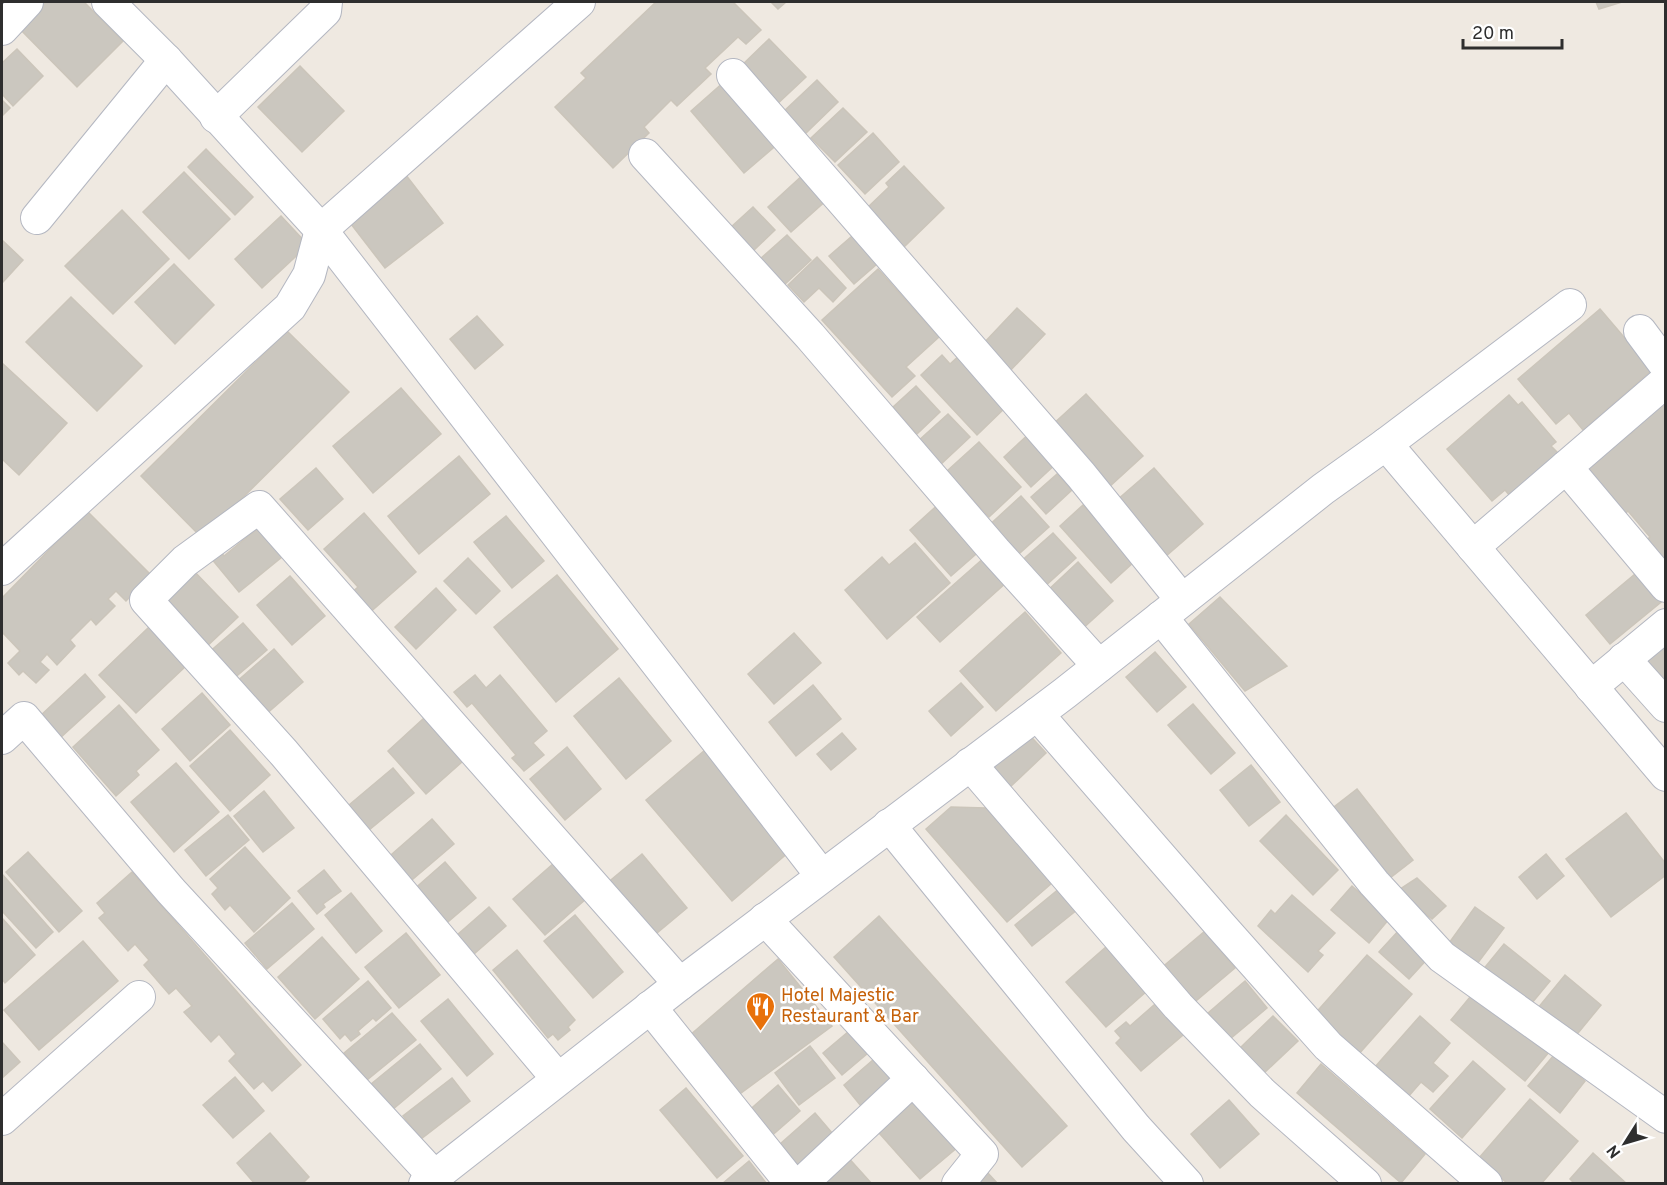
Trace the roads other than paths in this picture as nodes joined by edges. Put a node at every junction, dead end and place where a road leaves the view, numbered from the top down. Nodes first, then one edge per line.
1 (27, 2) edge
2 (108, 2) edge
3 (326, 2) edge
4 (579, 2) edge
5 (2, 29) edge
6 (166, 60) junction
7 (732, 75) dead end
8 (216, 117) junction
9 (645, 155) dead end
10 (36, 218) dead end
11 (321, 230) junction
12 (1570, 305) dead end
13 (1640, 331) dead end
14 (1665, 366) edge
15 (1665, 381) edge
16 (1386, 444) junction
17 (1566, 467) junction
18 (1473, 547) junction
19 (2, 569) edge
20 (1665, 586) edge
21 (1172, 609) junction
22 (1665, 625) edge
23 (1624, 659) junction
24 (1099, 666) junction
25 (1592, 687) junction
26 (1665, 706) edge
27 (1037, 714) junction
28 (2, 738) edge
29 (970, 764) junction
30 (1665, 775) edge
31 (889, 825) junction
32 (822, 876) junction
33 (765, 919) junction
34 (680, 984) junction
35 (139, 997) dead end
36 (650, 1007) junction
37 (558, 1079) junction
38 (913, 1079) junction
39 (1665, 1117) edge
40 (2, 1119) edge
41 (429, 1180) edge
42 (792, 1184) edge
43 (801, 1184) edge
44 (958, 1184) edge
45 (1186, 1184) edge
46 (1365, 1184) edge
47 (1486, 1184) edge

1 - 5 street
2 - 6 street
3 - 8 street
4 - 11 street
6 - 8 street
6 - 10 street
7 - 21 street
8 - 11 street
9 - 24 street
11 - 19 street
11 - 32 street
12 - 16 street
13 - 14 street
15 - 17 street
16 - 18 street
16 - 21 street
17 - 18 street
17 - 20 street
18 - 25 street
21 - 24 street
21 - 39 street
22 - 23 street
23 - 25 street
23 - 26 street
24 - 27 street
25 - 30 street
27 - 29 street
27 - 47 street
28 - 41 street
29 - 31 street
29 - 46 street
31 - 32 street
31 - 45 street
32 - 33 street
33 - 34 street
33 - 38 street
34 - 36 street
34 - 37 street
35 - 40 street
36 - 37 street
36 - 42 street
37 - 41 street
38 - 43 street
38 - 44 street

